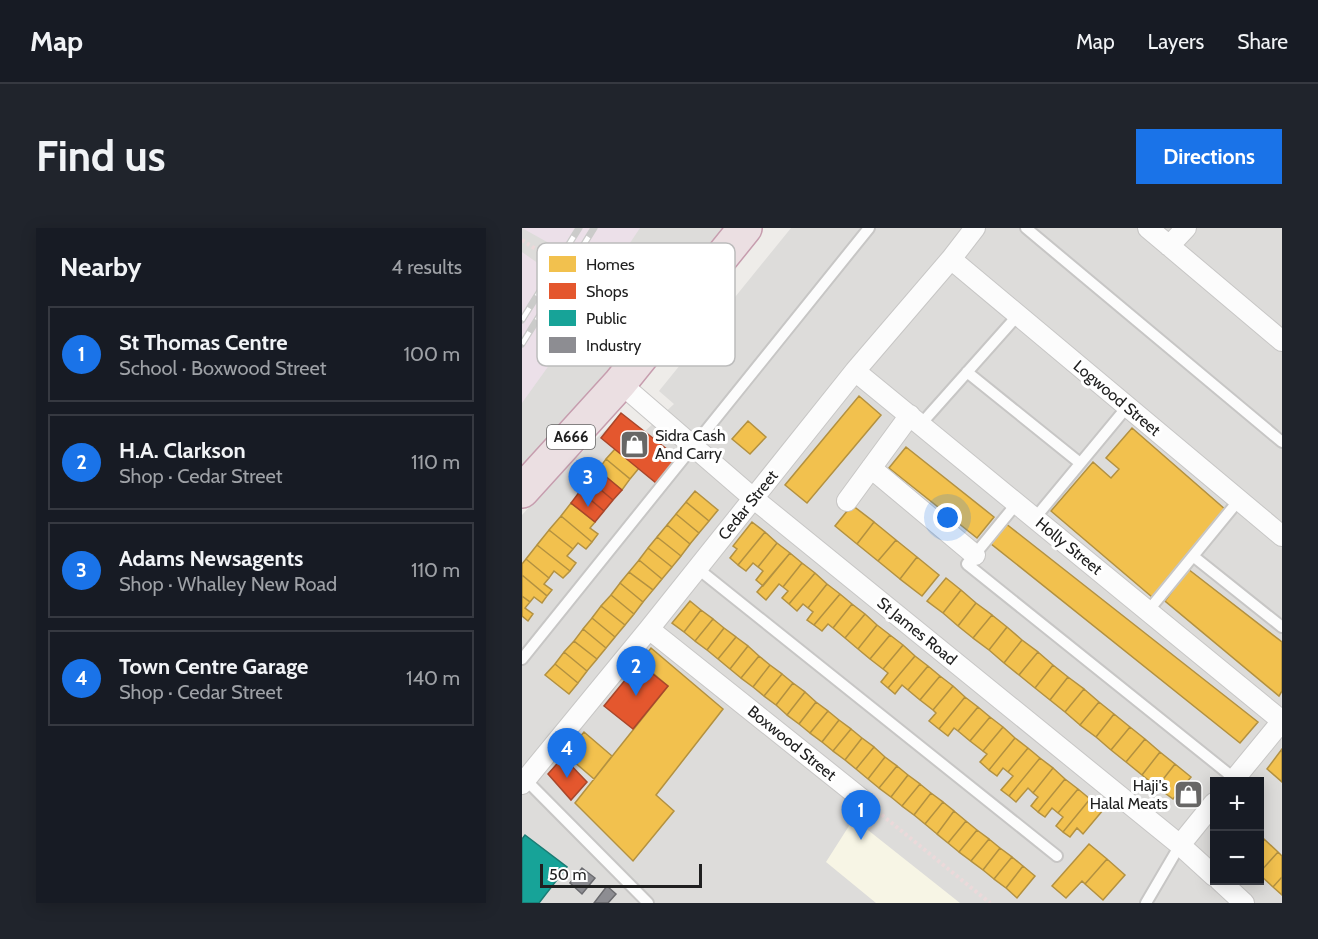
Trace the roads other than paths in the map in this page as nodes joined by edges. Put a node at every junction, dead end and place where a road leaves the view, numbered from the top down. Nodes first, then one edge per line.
1 (745, 228) edge
2 (869, 228) edge
3 (975, 228) edge
4 (1026, 228) edge
5 (1148, 228) edge
6 (1186, 228) edge
7 (733, 243) edge
8 (1169, 246) junction
9 (951, 259) junction
10 (1018, 315) junction
11 (1282, 341) edge
12 (634, 366) edge
13 (855, 371) junction
14 (967, 372) junction
15 (620, 383) junction
16 (1127, 407) junction
17 (915, 420) junction
18 (1282, 442) edge
19 (693, 446) junction
20 (1080, 463) junction
21 (871, 468) junction
22 (522, 491) edge
23 (753, 498) junction
24 (1239, 500) junction
25 (847, 501) dead end
26 (1017, 503) junction
27 (1035, 518) junction
28 (1282, 536) edge
29 (975, 555) junction
30 (1193, 556) junction
31 (697, 568) junction
32 (1148, 611) junction
33 (1282, 627) edge
34 (649, 628) junction
35 (522, 659) edge
36 (1282, 721) edge
37 (1229, 777) edge
38 (1235, 777) edge
39 (523, 780) edge
40 (863, 800) road end
41 (1210, 809) edge
42 (1180, 845) junction
43 (1057, 856) dead end
44 (1210, 872) edge
45 (1224, 885) edge
46 (648, 903) edge
47 (1146, 903) edge
48 (1244, 903) edge

1 - 7 highway, A666
2 - 19 lane
3 - 9 street, Cedar Street
4 - 18 lane
5 - 8 street
6 - 8 street
8 - 11 street
9 - 10 street, Logwood Street
9 - 13 street, Cedar Street
10 - 14 lane
10 - 16 street, Logwood Street
12 - 15 highway, A666
13 - 17 street, Holly Street
13 - 23 street, Cedar Street
14 - 17 lane
14 - 20 lane
15 - 19 street, St James Road
15 - 22 highway, A666
16 - 20 lane
16 - 24 street, Logwood Street
17 - 21 street
17 - 26 street, Holly Street
19 - 23 street, St James Road
19 - 35 lane
20 - 27 lane
21 - 25 street
21 - 29 street
23 - 31 street, Cedar Street
23 - 42 street, St James Road
24 - 28 street, Logwood Street
24 - 30 lane
26 - 27 street, Holly Street
26 - 29 lane
27 - 32 street, Holly Street
29 - 37 lane
30 - 32 lane
30 - 33 lane
31 - 34 street, Cedar Street
31 - 43 lane
32 - 36 street, Holly Street
34 - 39 street, Cedar Street
34 - 40 street, Boxwood Street
36 - 38 street
39 - 46 lane
41 - 42 street
42 - 44 street, St James Road
42 - 47 lane
45 - 48 street

